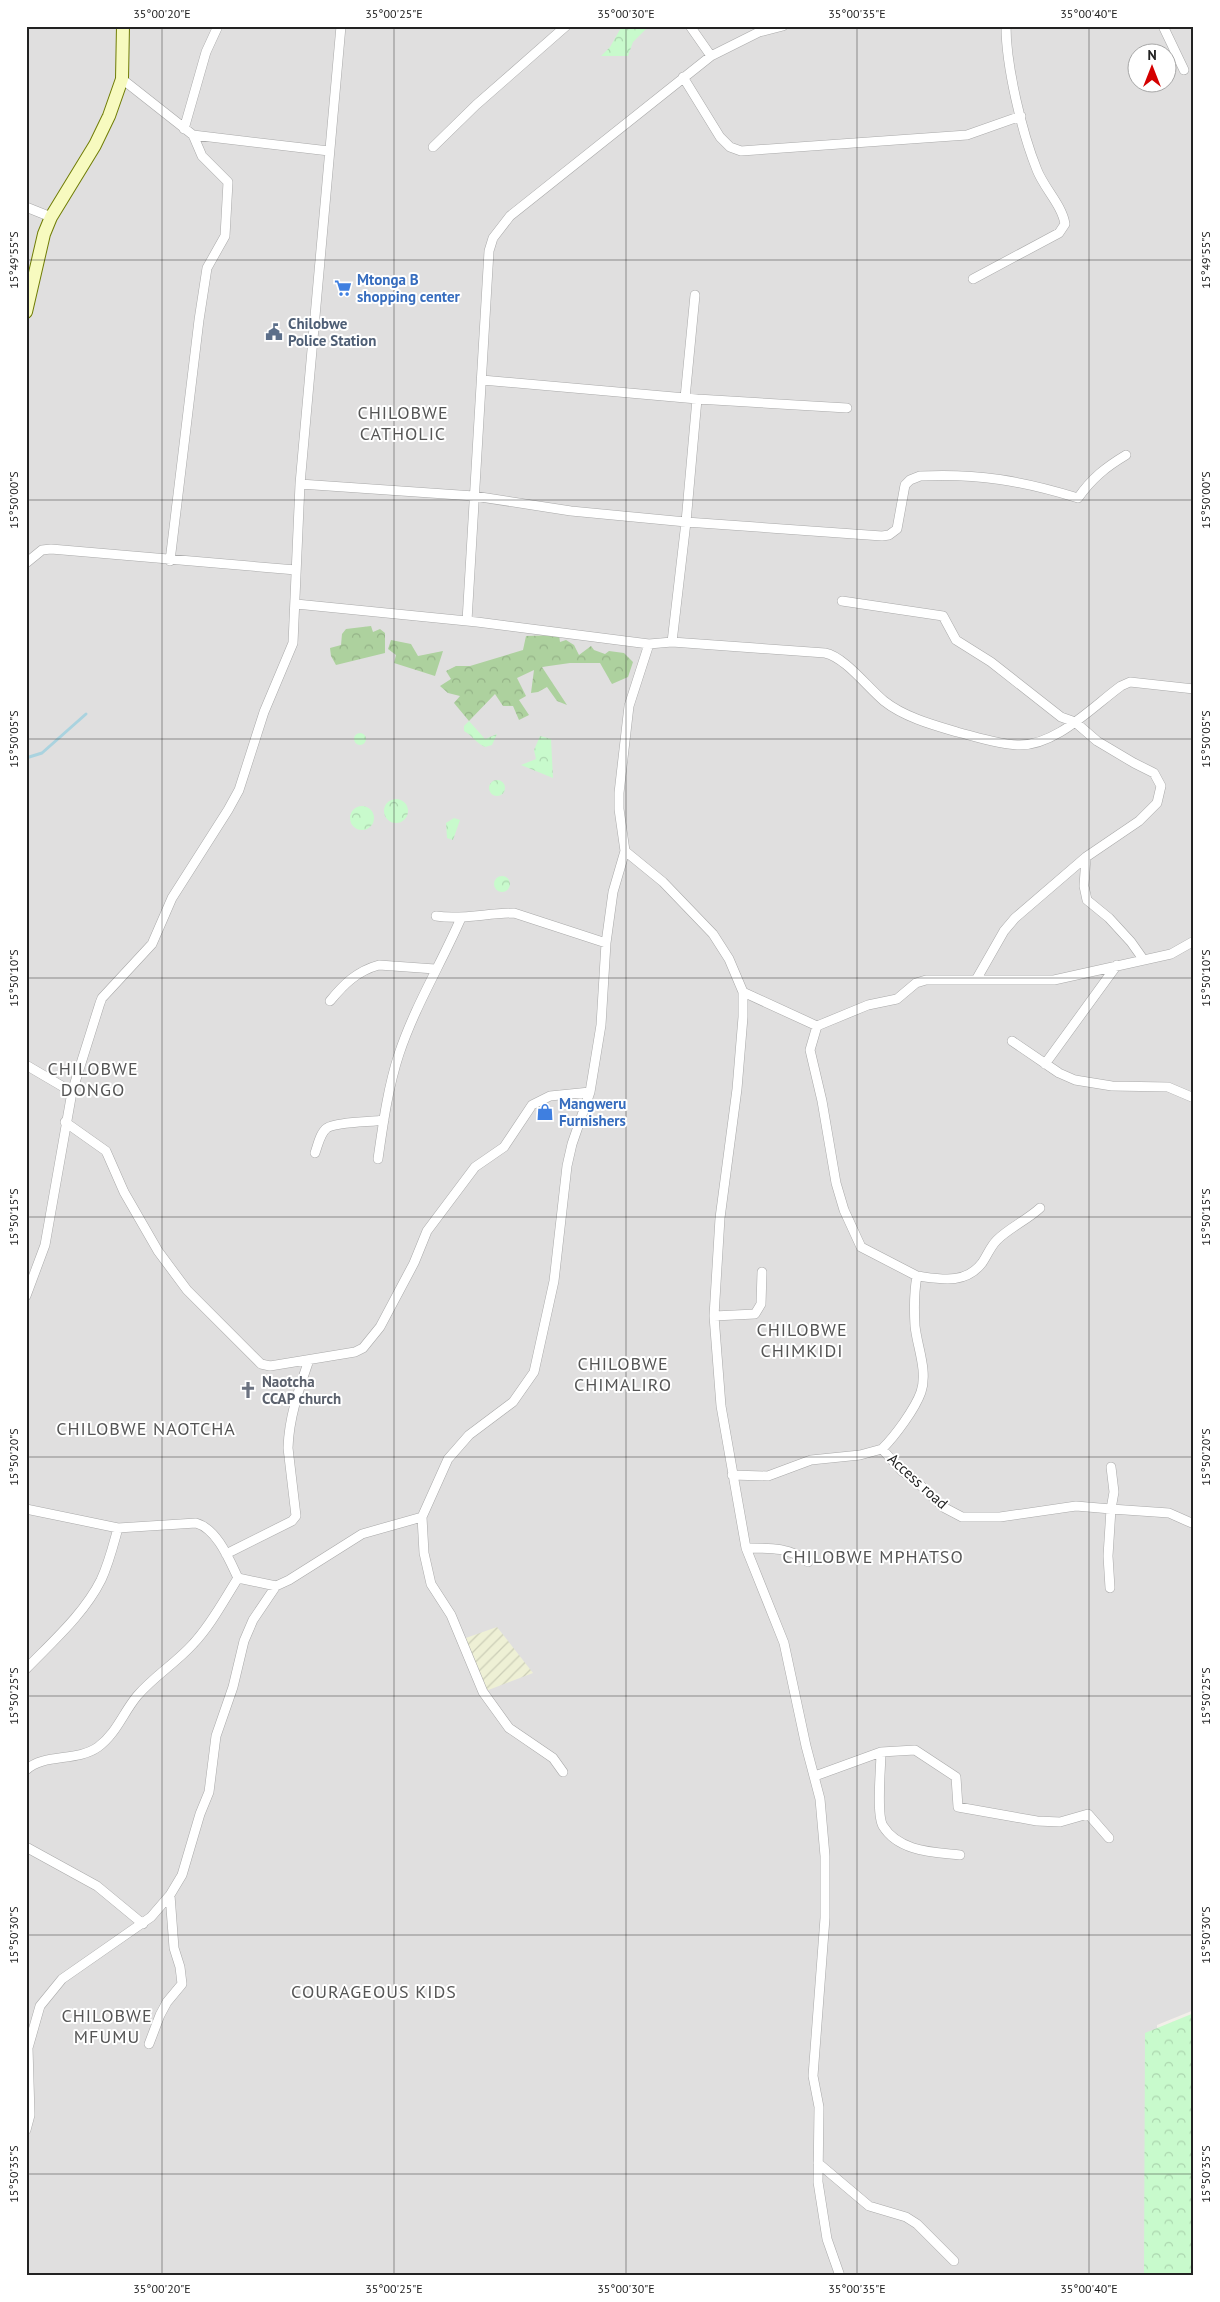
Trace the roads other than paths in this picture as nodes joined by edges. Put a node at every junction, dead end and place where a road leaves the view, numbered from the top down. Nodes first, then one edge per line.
1 (123, 26) edge
2 (218, 26) edge
3 (341, 26) edge
4 (566, 26) edge
5 (690, 26) edge
6 (783, 26) edge
7 (1006, 26) edge
8 (1163, 26) edge
9 (711, 56) junction
10 (1184, 70) dead end
11 (683, 77) junction
12 (122, 79) junction
13 (1021, 116) junction
14 (184, 129) junction
15 (193, 135) junction
16 (433, 147) dead end
17 (329, 151) junction
18 (26, 207) edge
19 (51, 217) junction
20 (974, 279) dead end
21 (695, 296) dead end
22 (26, 312) edge
23 (482, 380) junction
24 (685, 398) junction
25 (697, 399) junction
26 (847, 408) dead end
27 (1126, 455) dead end
28 (300, 484) junction
29 (474, 496) junction
30 (686, 522) junction
31 (170, 561) junction
32 (26, 563) edge
33 (296, 570) junction
34 (842, 601) dead end
35 (296, 604) junction
36 (467, 621) junction
37 (672, 642) junction
38 (649, 644) junction
39 (1194, 689) edge
40 (1075, 722) junction
41 (625, 852) junction
42 (1086, 857) junction
43 (436, 916) dead end
44 (461, 918) junction
45 (1194, 941) edge
46 (606, 944) junction
47 (1143, 959) junction
48 (1117, 965) junction
49 (435, 969) junction
50 (976, 980) junction
51 (743, 992) junction
52 (330, 1001) dead end
53 (817, 1026) junction
54 (1012, 1042) dead end
55 (1045, 1064) junction
56 (26, 1065) edge
57 (72, 1092) junction
58 (590, 1092) junction
59 (1194, 1098) edge
60 (384, 1120) junction
61 (65, 1122) junction
62 (315, 1153) dead end
63 (378, 1159) dead end
64 (1040, 1208) dead end
65 (762, 1272) dead end
66 (917, 1276) junction
67 (26, 1296) edge
68 (714, 1316) junction
69 (308, 1360) junction
70 (882, 1449) junction
71 (1110, 1466) dead end
72 (732, 1475) junction
73 (26, 1509) edge
74 (1111, 1509) junction
75 (422, 1517) junction
76 (1194, 1524) edge
77 (118, 1528) junction
78 (746, 1548) junction
79 (226, 1554) junction
80 (808, 1562) dead end
81 (238, 1578) junction
82 (276, 1586) junction
83 (1110, 1588) dead end
84 (26, 1669) edge
85 (881, 1752) junction
86 (26, 1770) edge
87 (563, 1772) dead end
88 (815, 1776) junction
89 (1109, 1838) dead end
90 (26, 1847) edge
91 (960, 1855) dead end
92 (170, 1896) junction
93 (143, 1924) junction
94 (150, 2044) dead end
95 (27, 2058) edge
96 (26, 2130) edge
97 (818, 2164) junction
98 (954, 2262) dead end
99 (840, 2276) edge

1 - 12 street
2 - 14 street
3 - 17 street
4 - 16 street
5 - 9 street
6 - 9 street
7 - 13 street
8 - 10 street
9 - 11 street
11 - 13 street
11 - 23 street
12 - 14 street
12 - 19 street
13 - 20 street
14 - 15 street
15 - 17 street
15 - 31 street
17 - 28 street
18 - 19 street
19 - 22 street
21 - 24 street
23 - 24 street
23 - 29 street
24 - 25 street
25 - 26 street
25 - 30 street
27 - 30 street
28 - 29 street
28 - 33 street
29 - 30 street
29 - 36 street
30 - 37 street
31 - 32 street
31 - 33 street
33 - 35 street
34 - 40 street
35 - 36 street
35 - 57 street
36 - 38 street
37 - 38 street
37 - 40 street
38 - 41 street
39 - 40 street
40 - 42 street
41 - 46 street
41 - 51 street
42 - 47 street
42 - 50 street
43 - 44 street
44 - 46 street
44 - 49 street
45 - 47 street
46 - 58 street
47 - 48 street
48 - 50 street
48 - 55 street
49 - 52 street
49 - 60 street
50 - 53 street
51 - 53 street
51 - 68 street
53 - 66 street
54 - 55 street
55 - 59 street
56 - 57 street
57 - 61 street
58 - 69 street
58 - 75 street
60 - 62 street
60 - 63 street
61 - 67 street
61 - 69 street
64 - 66 street
65 - 68 street
66 - 70 street
68 - 72 street
69 - 79 street
70 - 72 street, Access road
70 - 74 street, Access road
71 - 74 street
72 - 78 street
73 - 77 street
74 - 76 street, Access road
74 - 83 street
75 - 82 street
75 - 87 street
77 - 79 street
77 - 84 street
78 - 80 street
78 - 88 street
79 - 81 street
81 - 82 street
81 - 86 street
82 - 92 street
85 - 88 street
85 - 89 street
85 - 91 street
88 - 97 street
90 - 93 street
92 - 93 street
92 - 94 street
93 - 95 street
95 - 96 street
97 - 98 street
97 - 99 street

